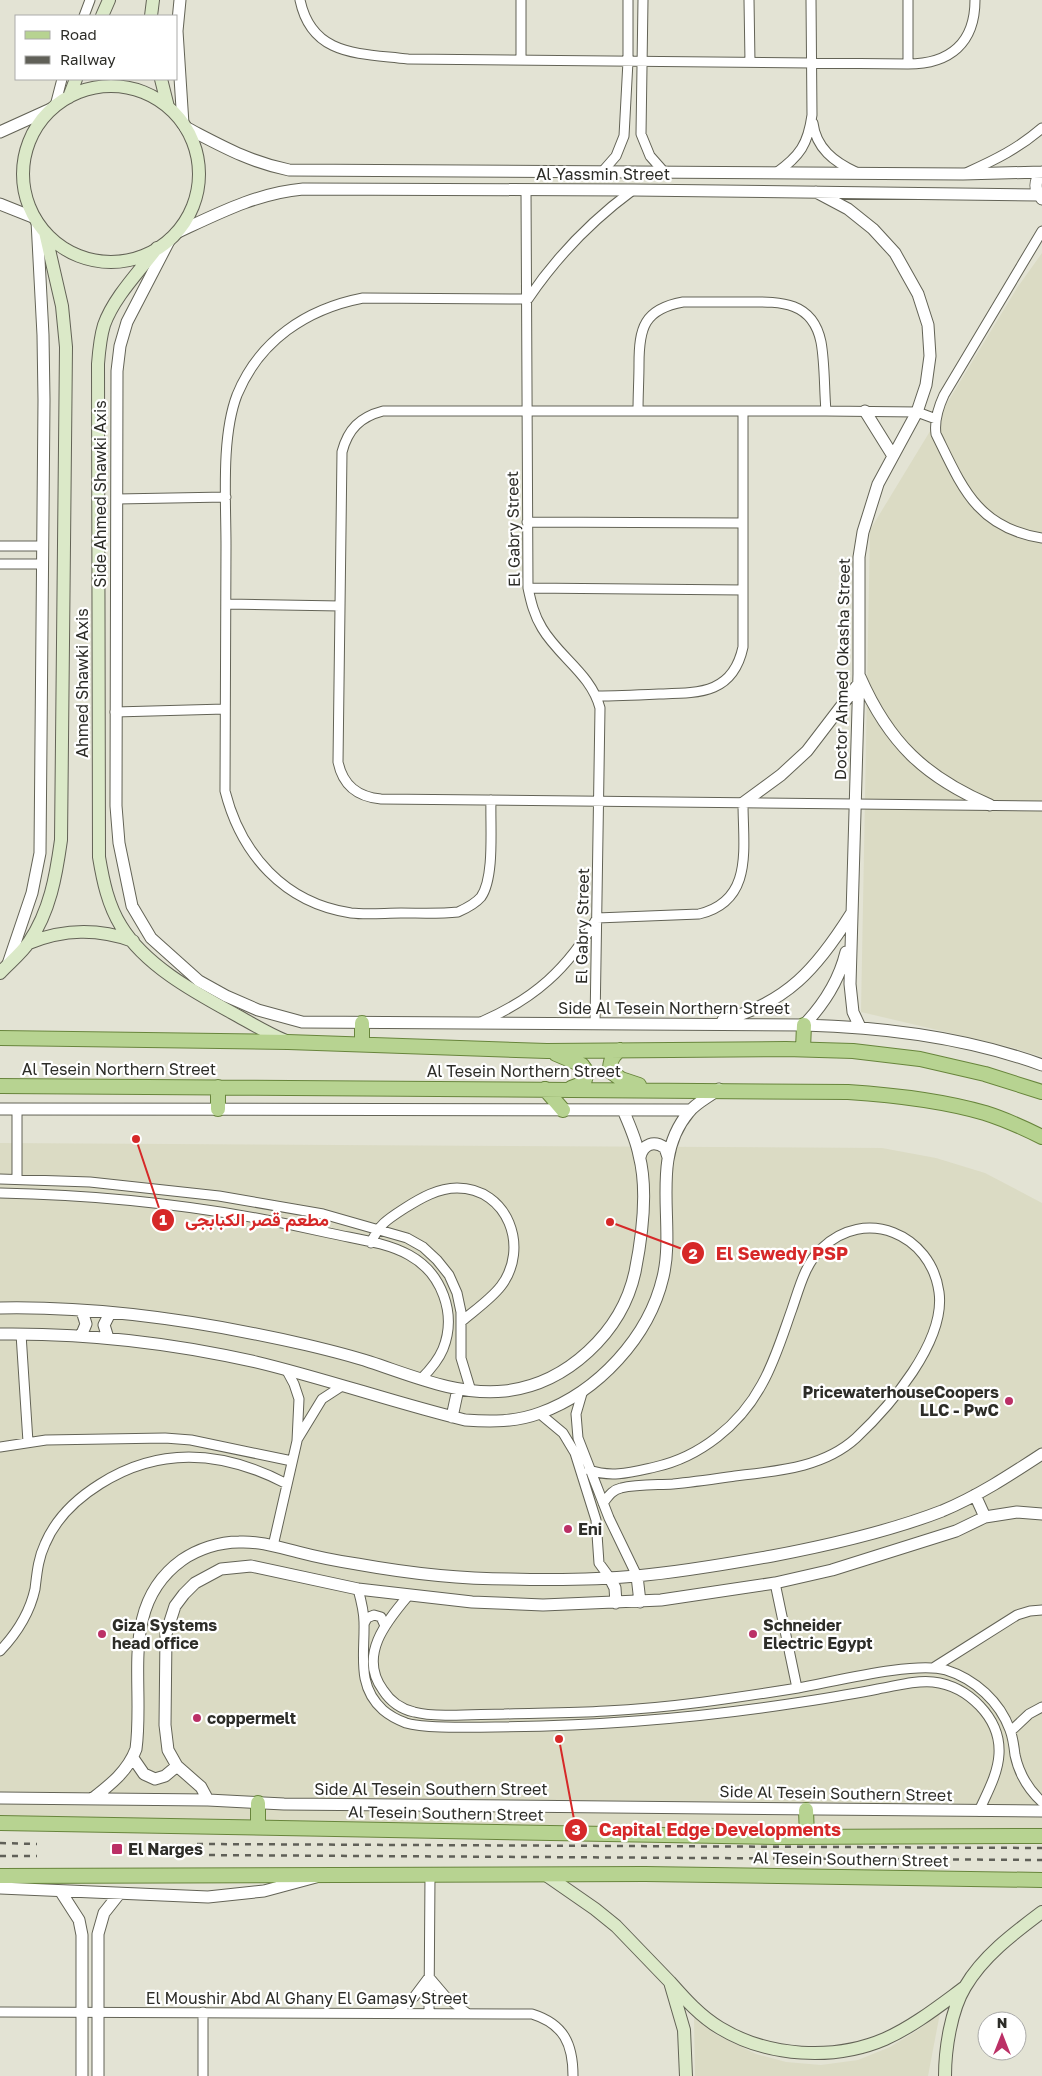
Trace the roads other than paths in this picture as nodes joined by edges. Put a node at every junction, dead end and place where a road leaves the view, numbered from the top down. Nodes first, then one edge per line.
1 (90, 0) edge
2 (109, 0) edge
3 (153, 0) edge
4 (180, 0) edge
5 (300, 0) edge
6 (521, 0) edge
7 (628, 0) edge
8 (642, 0) edge
9 (749, 0) edge
10 (812, 0) edge
11 (908, 0) edge
12 (975, 0) edge
13 (84, 15) edge
14 (102, 15) edge
15 (151, 15) edge
16 (178, 21) edge
17 (178, 45) edge
18 (522, 60) junction
19 (628, 61) junction
20 (642, 61) junction
21 (750, 62) junction
22 (812, 63) junction
23 (908, 64) junction
24 (62, 80) edge
25 (76, 80) edge
26 (161, 80) edge
27 (69, 97) junction
28 (54, 107) junction
29 (168, 107) junction
30 (812, 115) junction
31 (184, 126) junction
32 (1042, 128) edge
33 (0, 132) edge
34 (394, 172) junction
35 (602, 172) junction
36 (1042, 172) edge
37 (776, 173) junction
38 (859, 173) junction
39 (665, 174) junction
40 (962, 174) junction
41 (394, 189) junction
42 (526, 190) junction
43 (632, 190) junction
44 (816, 192) junction
45 (1040, 198) edge
46 (0, 204) edge
47 (36, 220) junction
48 (1042, 231) edge
49 (45, 232) junction
50 (173, 236) junction
51 (157, 248) junction
52 (528, 299) junction
53 (527, 411) junction
54 (638, 411) junction
55 (743, 411) junction
56 (826, 411) junction
57 (865, 411) junction
58 (917, 412) junction
59 (936, 419) junction
60 (893, 456) junction
61 (226, 497) junction
62 (116, 499) junction
63 (527, 522) junction
64 (743, 523) junction
65 (1042, 538) edge
66 (0, 546) edge
67 (42, 546) junction
68 (0, 564) edge
69 (42, 564) junction
70 (528, 588) junction
71 (743, 590) junction
72 (226, 604) junction
73 (340, 606) junction
74 (859, 678) junction
75 (597, 696) junction
76 (225, 709) junction
77 (115, 712) junction
78 (491, 800) junction
79 (599, 802) junction
80 (744, 803) junction
81 (855, 805) junction
82 (990, 805) junction
83 (1042, 806) edge
84 (852, 912) junction
85 (597, 918) junction
86 (850, 938) junction
87 (133, 941) junction
88 (29, 943) junction
89 (4, 969) edge
90 (302, 1022) joint
91 (362, 1023) junction
92 (477, 1024) junction
93 (595, 1024) junction
94 (708, 1024) junction
95 (804, 1024) junction
96 (860, 1026) junction
97 (0, 1038) edge
98 (288, 1042) junction
99 (362, 1044) junction
100 (803, 1049) junction
101 (620, 1050) junction
102 (547, 1051) junction
103 (1042, 1065) edge
104 (0, 1086) edge
105 (218, 1087) junction
106 (545, 1089) junction
107 (568, 1089) junction
108 (652, 1089) junction
109 (719, 1089) junction
110 (1042, 1092) edge
111 (0, 1109) edge
112 (17, 1109) junction
113 (218, 1109) junction
114 (563, 1110) junction
115 (623, 1110) junction
116 (690, 1110) junction
117 (1037, 1135) edge
118 (1042, 1145) edge
119 (640, 1157) junction
120 (668, 1157) junction
121 (17, 1179) junction
122 (0, 1180) edge
123 (0, 1193) edge
124 (377, 1229) junction
125 (371, 1243) junction
126 (0, 1308) edge
127 (82, 1311) junction
128 (110, 1313) junction
129 (462, 1321) junction
130 (0, 1334) edge
131 (21, 1334) junction
132 (81, 1336) junction
133 (108, 1338) junction
134 (287, 1371) junction
135 (421, 1379) junction
136 (342, 1386) junction
137 (458, 1389) junction
138 (583, 1390) junction
139 (471, 1391) junction
140 (539, 1414) junction
141 (452, 1417) junction
142 (297, 1441) junction
143 (28, 1442) junction
144 (0, 1447) edge
145 (1042, 1454) edge
146 (292, 1461) junction
147 (589, 1470) junction
148 (287, 1484) junction
149 (975, 1495) junction
150 (603, 1503) junction
151 (1042, 1514) edge
152 (985, 1516) junction
153 (273, 1546) junction
154 (637, 1576) junction
155 (610, 1578) junction
156 (775, 1583) junction
157 (358, 1589) junction
158 (408, 1596) junction
159 (640, 1602) junction
160 (616, 1603) junction
161 (1042, 1610) edge
162 (364, 1624) junction
163 (385, 1626) junction
164 (0, 1651) edge
165 (933, 1668) junction
166 (849, 1679) junction
167 (797, 1688) junction
168 (852, 1694) junction
169 (1042, 1707) edge
170 (638, 1709) junction
171 (638, 1722) junction
172 (1011, 1731) junction
173 (133, 1758) junction
174 (177, 1766) junction
175 (0, 1798) edge
176 (92, 1799) junction
177 (208, 1800) junction
178 (1042, 1802) edge
179 (258, 1803) junction
180 (806, 1810) junction
181 (979, 1811) junction
182 (1042, 1811) edge
183 (0, 1823) edge
184 (258, 1827) junction
185 (1042, 1836) edge
186 (807, 1837) junction
187 (546, 1875) junction
188 (0, 1876) edge
189 (318, 1876) junction
190 (430, 1876) junction
191 (1042, 1880) edge
192 (0, 1888) edge
193 (61, 1892) junction
194 (119, 1894) junction
195 (1042, 1912) edge
196 (429, 1977) junction
197 (670, 1982) junction
198 (965, 1987) junction
199 (940, 2006) junction
200 (693, 2007) junction
201 (0, 2012) edge
202 (82, 2012) junction
203 (98, 2012) junction
204 (203, 2012) junction
205 (395, 2013) junction
206 (429, 2013) junction
207 (467, 2013) junction
208 (680, 2015) junction
209 (952, 2022) junction
210 (82, 2076) edge
211 (98, 2076) edge
212 (203, 2076) edge
213 (573, 2076) edge
214 (686, 2076) edge
215 (945, 2076) edge

1 - 13 street
2 - 14 main road
3 - 15 main road
4 - 16 street
5 - 18 street
6 - 18 street
7 - 19 street
8 - 20 street
9 - 21 street
10 - 22 street
11 - 23 street
12 - 23 street
17 - 31 street
18 - 19 street
19 - 20 street
19 - 35 street
20 - 21 street
20 - 39 street
21 - 22 street
22 - 23 street
22 - 30 street
24 - 28 street
25 - 27 main road
26 - 29 main road
27 - 28 main road
27 - 29 main road
28 - 33 street
28 - 47 main road
29 - 31 main road
30 - 37 street
30 - 38 street
31 - 34 street, Al Yassmin Street
31 - 50 main road
32 - 40 street
34 - 35 street, Al Yassmin Street
34 - 41 street
35 - 39 street, Al Yassmin Street
36 - 40 street, Al Yassmin Street
36 - 45 street
37 - 38 street, Al Yassmin Street
37 - 39 street, Al Yassmin Street
38 - 40 street, Al Yassmin Street
41 - 42 street, Al Yassmin Street
41 - 50 street, Al Yassmin Street
42 - 43 street, Al Yassmin Street
42 - 52 street, El Gabry Street
43 - 44 street, Al Yassmin Street
43 - 52 street
44 - 45 street, Al Yassmin Street
44 - 58 street, Doctor Ahmed Okasha Street
46 - 47 street
47 - 49 main road
47 - 67 street
48 - 59 street
49 - 51 main road
49 - 88 main road, Ahmed Shawki Axis
50 - 51 main road
50 - 62 street, Side Ahmed Shawki Axis
51 - 87 main road, Ahmed Shawki Axis
52 - 53 street, El Gabry Street
52 - 61 street
53 - 54 street
53 - 63 street, El Gabry Street
53 - 73 street
54 - 55 street
54 - 56 street
55 - 56 street
55 - 64 street
56 - 57 street
57 - 58 street
57 - 60 street
58 - 59 street
58 - 60 street, Doctor Ahmed Okasha Street
59 - 65 street
60 - 74 street, Doctor Ahmed Okasha Street
61 - 62 street
61 - 72 street
62 - 77 street, Side Ahmed Shawki Axis
63 - 64 street
63 - 70 street, El Gabry Street
64 - 71 street
66 - 67 street
67 - 69 street
68 - 69 street
69 - 89 street
70 - 71 street
70 - 75 street, El Gabry Street
71 - 75 street
72 - 73 street
72 - 76 street
73 - 78 street
74 - 80 street
74 - 81 street, Doctor Ahmed Okasha Street
74 - 82 street
75 - 79 street, El Gabry Street
76 - 77 street
76 - 78 street
77 - 90 street, Side Ahmed Shawki Axis
78 - 79 street
79 - 80 street
79 - 85 street, El Gabry Street
80 - 81 street
80 - 85 street
81 - 82 street
81 - 84 street, Doctor Ahmed Okasha Street
82 - 83 street
84 - 86 street, Doctor Ahmed Okasha Street
84 - 94 street
85 - 92 street
85 - 93 street, El Gabry Street
86 - 95 street, Doctor Ahmed Okasha Street
86 - 96 street, Doctor Ahmed Okasha Street
87 - 88 main road
87 - 98 main road, Ahmed Shawki Axis
88 - 89 main road, Ahmed Shawki Axis
90 - 91 street, Side Al Tesein Northern Street
91 - 92 street, Side Al Tesein Northern Street
91 - 99 main road
92 - 93 street, Side Al Tesein Northern Street
93 - 94 street, Side Al Tesein Northern Street
94 - 95 street, Side Al Tesein Northern Street
95 - 96 street, Side Al Tesein Northern Street
95 - 100 main road
96 - 103 street, Side Al Tesein Northern Street
97 - 98 main road, Al Tesein Northern Street
98 - 99 main road, Al Tesein Northern Street
99 - 102 main road, Al Tesein Northern Street
100 - 101 main road, Al Tesein Northern Street
100 - 110 main road, Al Tesein Northern Street
101 - 102 main road, Al Tesein Northern Street
101 - 108 main road
102 - 107 main road
104 - 105 main road, Al Tesein Northern Street
105 - 106 main road, Al Tesein Northern Street
105 - 113 main road
106 - 107 main road, Al Tesein Northern Street
106 - 114 main road
107 - 108 main road, Al Tesein Northern Street
108 - 109 main road, Al Tesein Northern Street
109 - 116 street
109 - 117 main road, Al Tesein Northern Street
111 - 112 street
112 - 113 street
112 - 121 street
113 - 114 street
114 - 115 street
115 - 116 street
115 - 119 street
116 - 120 street
117 - 118 street
119 - 120 street
119 - 139 street
120 - 138 street
121 - 122 street
121 - 124 street
123 - 125 street
124 - 125 street
124 - 129 street
124 - 129 street
125 - 135 street
126 - 127 street
127 - 128 street
127 - 132 street
128 - 133 street
128 - 135 street
129 - 139 street
130 - 131 street
131 - 132 street
131 - 143 street
132 - 133 street
133 - 134 street
134 - 136 street
134 - 142 street
135 - 137 street
136 - 141 street
136 - 142 street
137 - 139 street
137 - 141 street
138 - 140 street
138 - 147 street
140 - 141 street
140 - 155 street
142 - 146 street
143 - 144 street
143 - 146 street
145 - 149 street
146 - 148 street
147 - 150 street
147 - 150 street
148 - 153 street
148 - 164 street
149 - 152 street
149 - 154 street
150 - 154 street
151 - 152 street
152 - 156 street
153 - 155 street
153 - 173 street
154 - 155 street
154 - 159 street
155 - 160 street
156 - 159 street
156 - 167 street
157 - 158 street
157 - 162 street
157 - 174 street
158 - 160 street
158 - 163 street
159 - 160 street
161 - 165 street
162 - 163 street
162 - 171 street
163 - 170 street
165 - 166 street
165 - 172 street
166 - 167 street
166 - 168 street
167 - 170 street
168 - 171 street
168 - 181 street
169 - 172 street
170 - 171 street
172 - 178 street
173 - 174 street
173 - 176 street
174 - 177 street
175 - 176 street, Side Al Tesein Southern Street
176 - 177 street, Side Al Tesein Southern Street
177 - 179 street, Side Al Tesein Southern Street
179 - 180 street, Side Al Tesein Southern Street
179 - 184 main road
180 - 181 street, Side Al Tesein Southern Street
180 - 186 main road
181 - 182 street, Side Al Tesein Southern Street
183 - 184 main road, Al Tesein Southern Street
184 - 186 main road, Al Tesein Southern Street
185 - 186 main road, Al Tesein Southern Street
187 - 190 main road, Al Tesein Southern Street
187 - 191 main road, Al Tesein Southern Street
187 - 197 main road
188 - 189 main road, Al Tesein Southern Street
189 - 190 main road, Al Tesein Southern Street
189 - 194 street
190 - 196 street
192 - 193 street
193 - 194 street
193 - 202 street
194 - 203 street
195 - 198 main road
196 - 205 street
196 - 206 street
196 - 207 street
197 - 200 main road
197 - 208 main road
198 - 199 main road
198 - 209 main road
199 - 200 main road
199 - 209 main road
200 - 208 main road
201 - 202 street, El Moushir Abd Al Ghany El Gamasy Street
202 - 203 street, El Moushir Abd Al Ghany El Gamasy Street
202 - 210 street
203 - 204 street, El Moushir Abd Al Ghany El Gamasy Street
203 - 211 street
204 - 205 street, El Moushir Abd Al Ghany El Gamasy Street
204 - 212 street
205 - 206 street, El Moushir Abd Al Ghany El Gamasy Street
206 - 207 street, El Moushir Abd Al Ghany El Gamasy Street
207 - 213 street, El Moushir Abd Al Ghany El Gamasy Street
208 - 214 main road
209 - 215 main road

